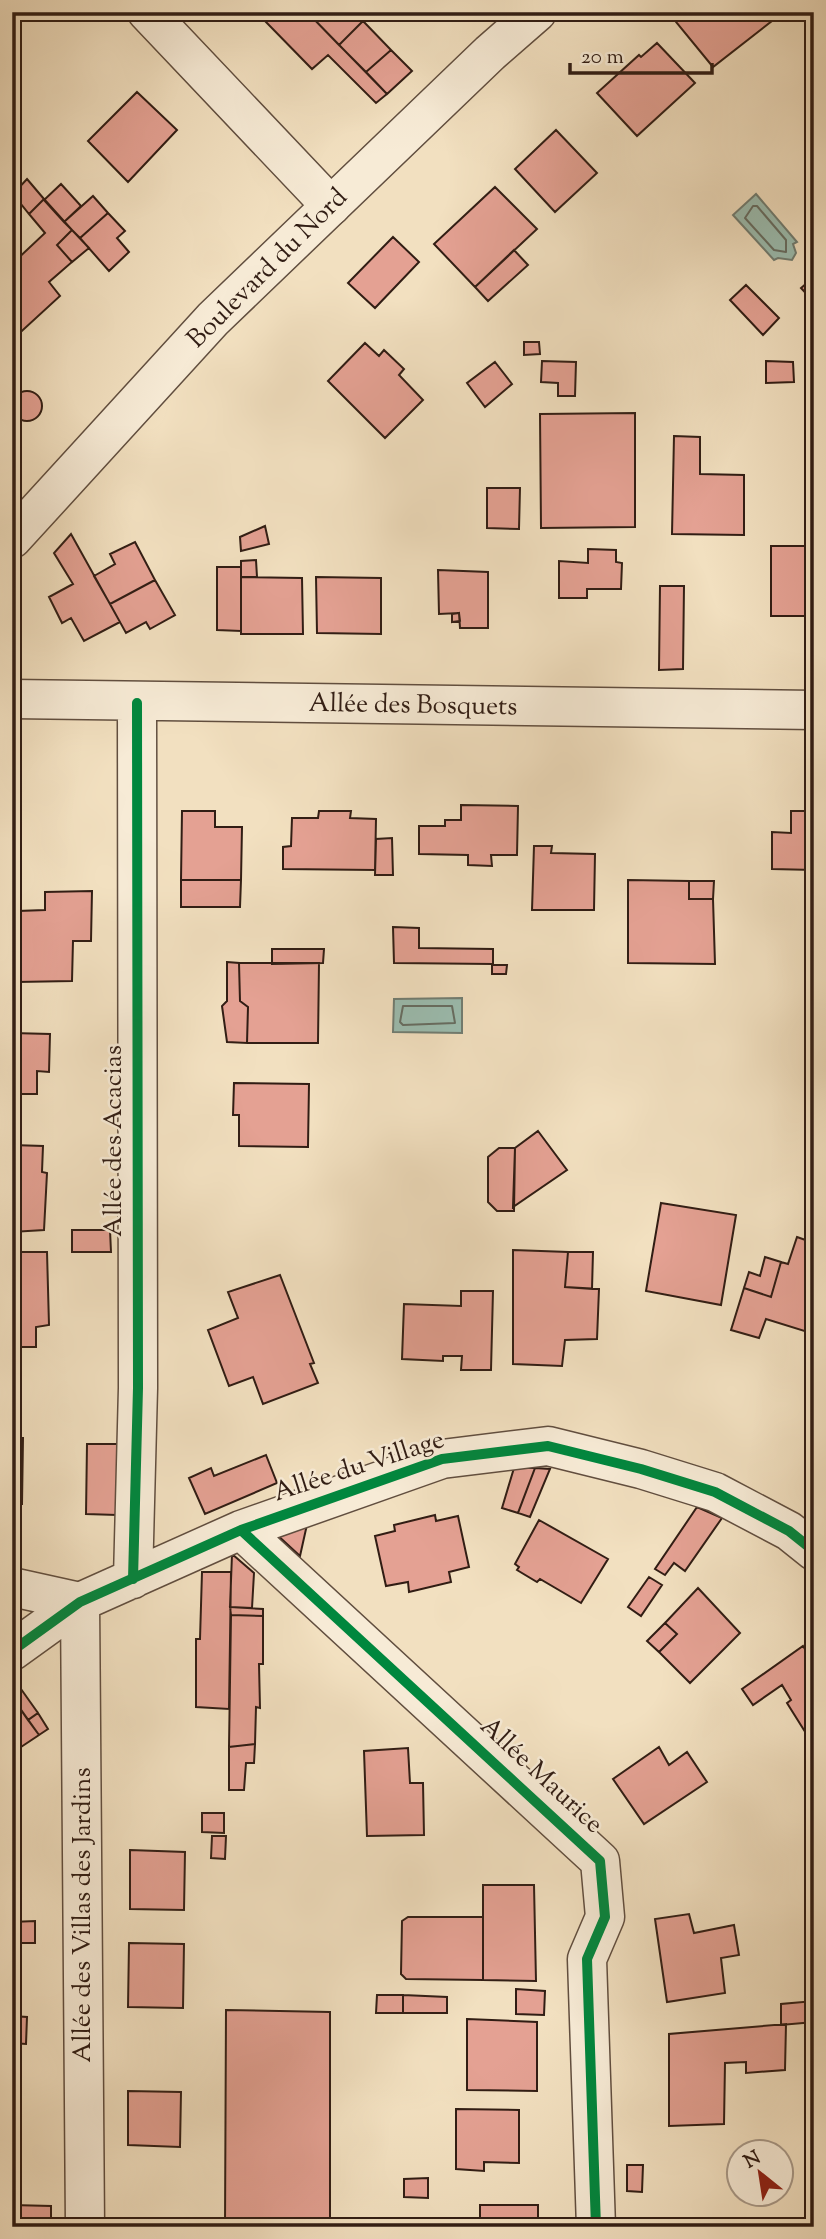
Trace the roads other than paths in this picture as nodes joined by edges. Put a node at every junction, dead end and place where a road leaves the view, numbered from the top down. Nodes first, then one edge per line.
1 (147, 12) edge
2 (537, 12) edge
3 (331, 206) junction
4 (12, 539) edge
5 (12, 699) edge
6 (137, 703) junction
7 (814, 710) edge
8 (241, 1530) junction
9 (814, 1551) edge
10 (133, 1579) junction
11 (12, 1587) edge
12 (80, 1602) junction
13 (12, 1651) edge
14 (85, 2227) edge
15 (596, 2227) edge

1 - 3 street
2 - 3 street, Boulevard du Nord
3 - 4 street, Boulevard du Nord
5 - 6 street, Allée des Bosquets
6 - 7 street, Allée des Bosquets
6 - 10 street, Allée des Acacias
8 - 9 street, Allée du Village
8 - 10 street, Allée du Village
8 - 15 street, Allée Maurice
10 - 12 street, Allée du Village
11 - 12 street
12 - 13 street, Allée du Village
12 - 14 street, Allée des Villas des Jardins

